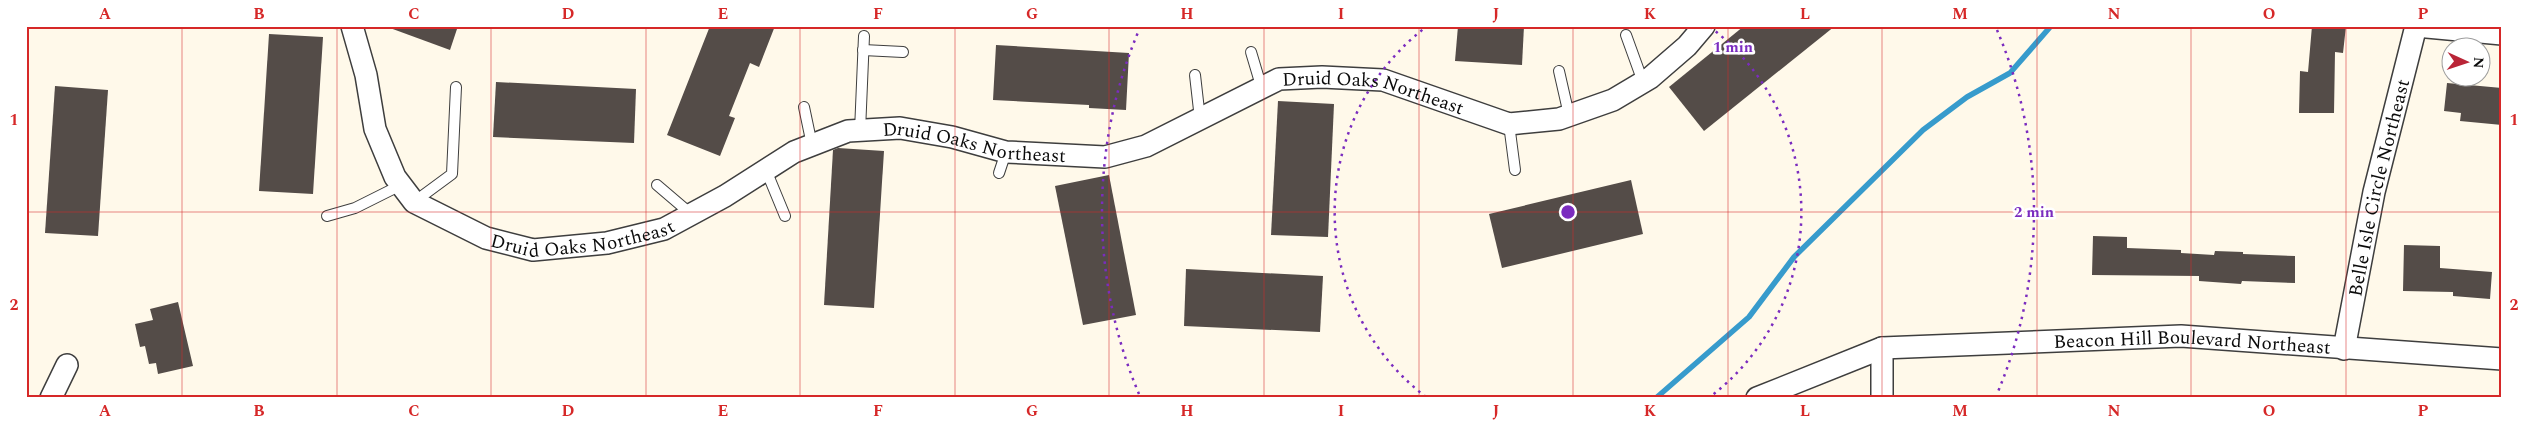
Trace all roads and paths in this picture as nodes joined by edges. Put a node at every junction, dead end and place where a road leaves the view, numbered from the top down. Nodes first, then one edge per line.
1 (352, 26) edge
2 (1704, 26) edge
3 (2416, 26) edge
4 (2502, 34) edge
5 (1626, 35) dead end
6 (864, 36) dead end
7 (864, 50) junction
8 (903, 52) dead end
9 (1252, 52) dead end
10 (1559, 71) dead end
11 (1195, 75) dead end
12 (1643, 82) junction
13 (456, 87) dead end
14 (1262, 88) junction
15 (804, 107) dead end
16 (1569, 116) junction
17 (1200, 119) junction
18 (1509, 124) junction
19 (860, 131) junction
20 (812, 145) junction
21 (1006, 152) junction
22 (766, 170) junction
23 (1515, 170) dead end
24 (999, 172) dead end
25 (657, 184) dead end
26 (401, 185) junction
27 (414, 202) junction
28 (692, 214) junction
29 (328, 216) dead end
30 (785, 216) dead end
31 (1882, 348) junction
32 (2344, 349) junction
33 (2502, 359) edge
34 (67, 365) dead end
35 (51, 398) edge
36 (1757, 398) edge
37 (1882, 398) edge

1 - 26 street, Druid Oaks Northeast
2 - 12 street, Druid Oaks Northeast
3 - 4 street
3 - 32 street, Belle Isle Circle Northeast
5 - 12 lane
6 - 7 lane
7 - 8 lane
7 - 19 lane
9 - 14 lane
10 - 16 lane
11 - 17 lane
12 - 16 street, Druid Oaks Northeast
13 - 27 lane
14 - 17 street, Druid Oaks Northeast
14 - 18 street, Druid Oaks Northeast
15 - 20 lane
16 - 18 street, Druid Oaks Northeast
17 - 21 street, Druid Oaks Northeast
18 - 23 lane
19 - 20 street, Druid Oaks Northeast
19 - 21 street, Druid Oaks Northeast
20 - 22 street, Druid Oaks Northeast
21 - 24 lane
22 - 28 street, Druid Oaks Northeast
22 - 30 lane
25 - 28 lane
26 - 27 street, Druid Oaks Northeast
26 - 29 lane
27 - 28 street, Druid Oaks Northeast
31 - 32 street, Beacon Hill Boulevard Northeast
31 - 36 street, Beacon Hill Boulevard Northeast
31 - 37 street
32 - 33 street, Beacon Hill Boulevard Northeast
34 - 35 street

